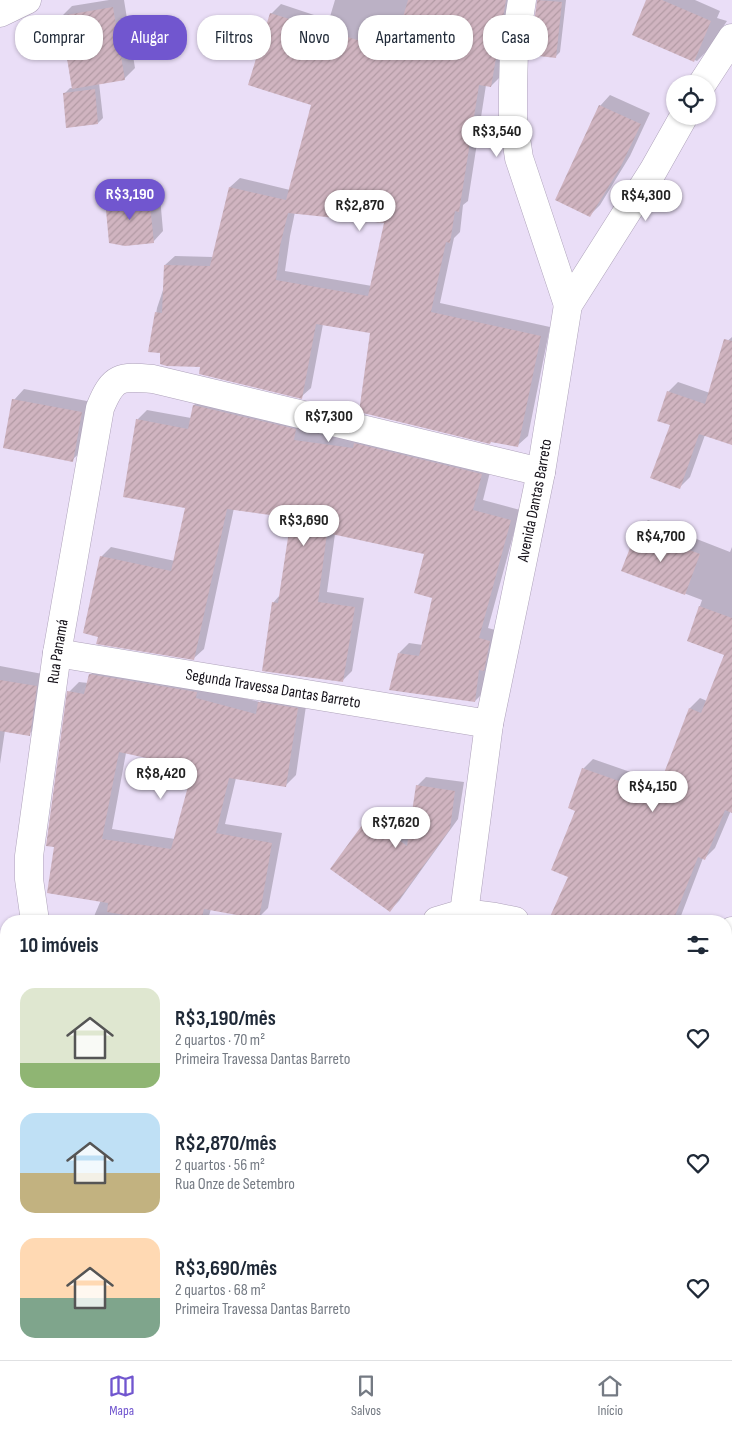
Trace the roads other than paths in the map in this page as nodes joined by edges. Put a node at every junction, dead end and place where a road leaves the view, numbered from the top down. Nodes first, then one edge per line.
1 (28, 0) edge
2 (522, 0) edge
3 (0, 13) edge
4 (732, 38) edge
5 (708, 75) edge
6 (679, 125) edge
7 (568, 305) junction
8 (541, 472) junction
9 (57, 654) junction
10 (489, 724) junction
11 (464, 913) junction
12 (34, 915) edge
13 (457, 915) edge
14 (480, 915) edge

1 - 3 street
2 - 7 street
4 - 5 street
6 - 7 street, Avenida Dantas Barreto
7 - 8 street, Avenida Dantas Barreto
8 - 9 street, Rua Panamá
8 - 10 street, Avenida Dantas Barreto
9 - 10 street, Segunda Travessa Dantas Barreto
9 - 12 street, Rua Panamá
10 - 11 street, Avenida Dantas Barreto
11 - 13 street
11 - 14 street

